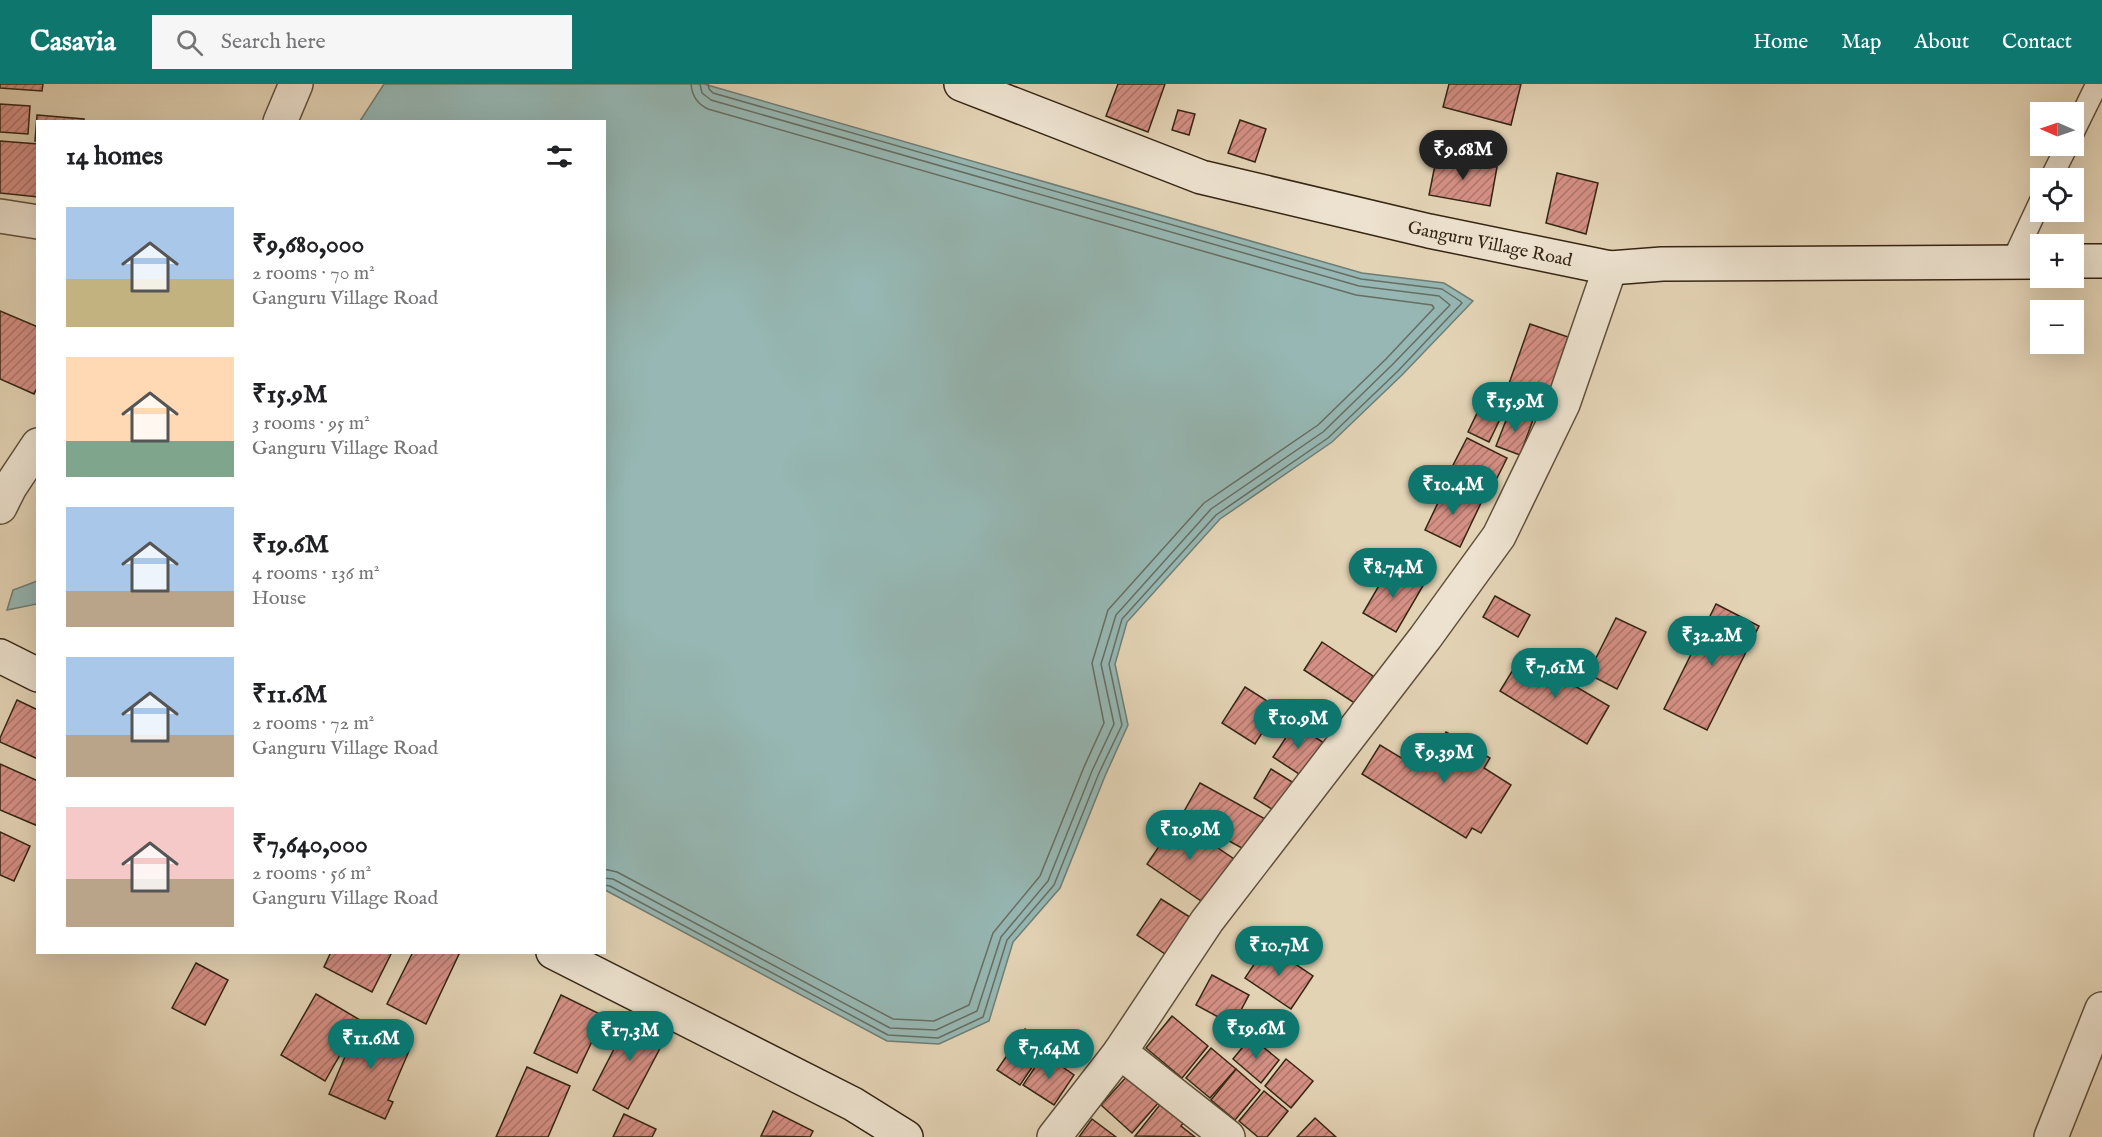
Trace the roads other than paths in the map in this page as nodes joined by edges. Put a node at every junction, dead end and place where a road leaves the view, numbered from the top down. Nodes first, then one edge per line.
1 (296, 84) edge
2 (961, 84) edge
3 (2097, 84) edge
4 (2084, 111) edge
5 (281, 120) edge
6 (0, 216) edge
7 (36, 222) edge
8 (2035, 222) edge
9 (2084, 261) edge
10 (2102, 261) edge
11 (2026, 262) edge
12 (1610, 268) junction
13 (36, 449) edge
14 (0, 507) edge
15 (0, 656) edge
16 (36, 674) edge
17 (557, 954) edge
18 (2102, 1009) edge
19 (1120, 1052) junction
20 (906, 1137) edge
21 (1054, 1137) edge
22 (1227, 1137) edge
23 (2051, 1137) edge

1 - 5 street
2 - 12 street, Ganguru Village Road
3 - 4 lane
6 - 7 street
8 - 11 lane
9 - 10 street
11 - 12 street, Ganguru Village Road
12 - 19 street
13 - 14 street
15 - 16 street
17 - 20 street
18 - 23 street
19 - 21 street
19 - 22 street

